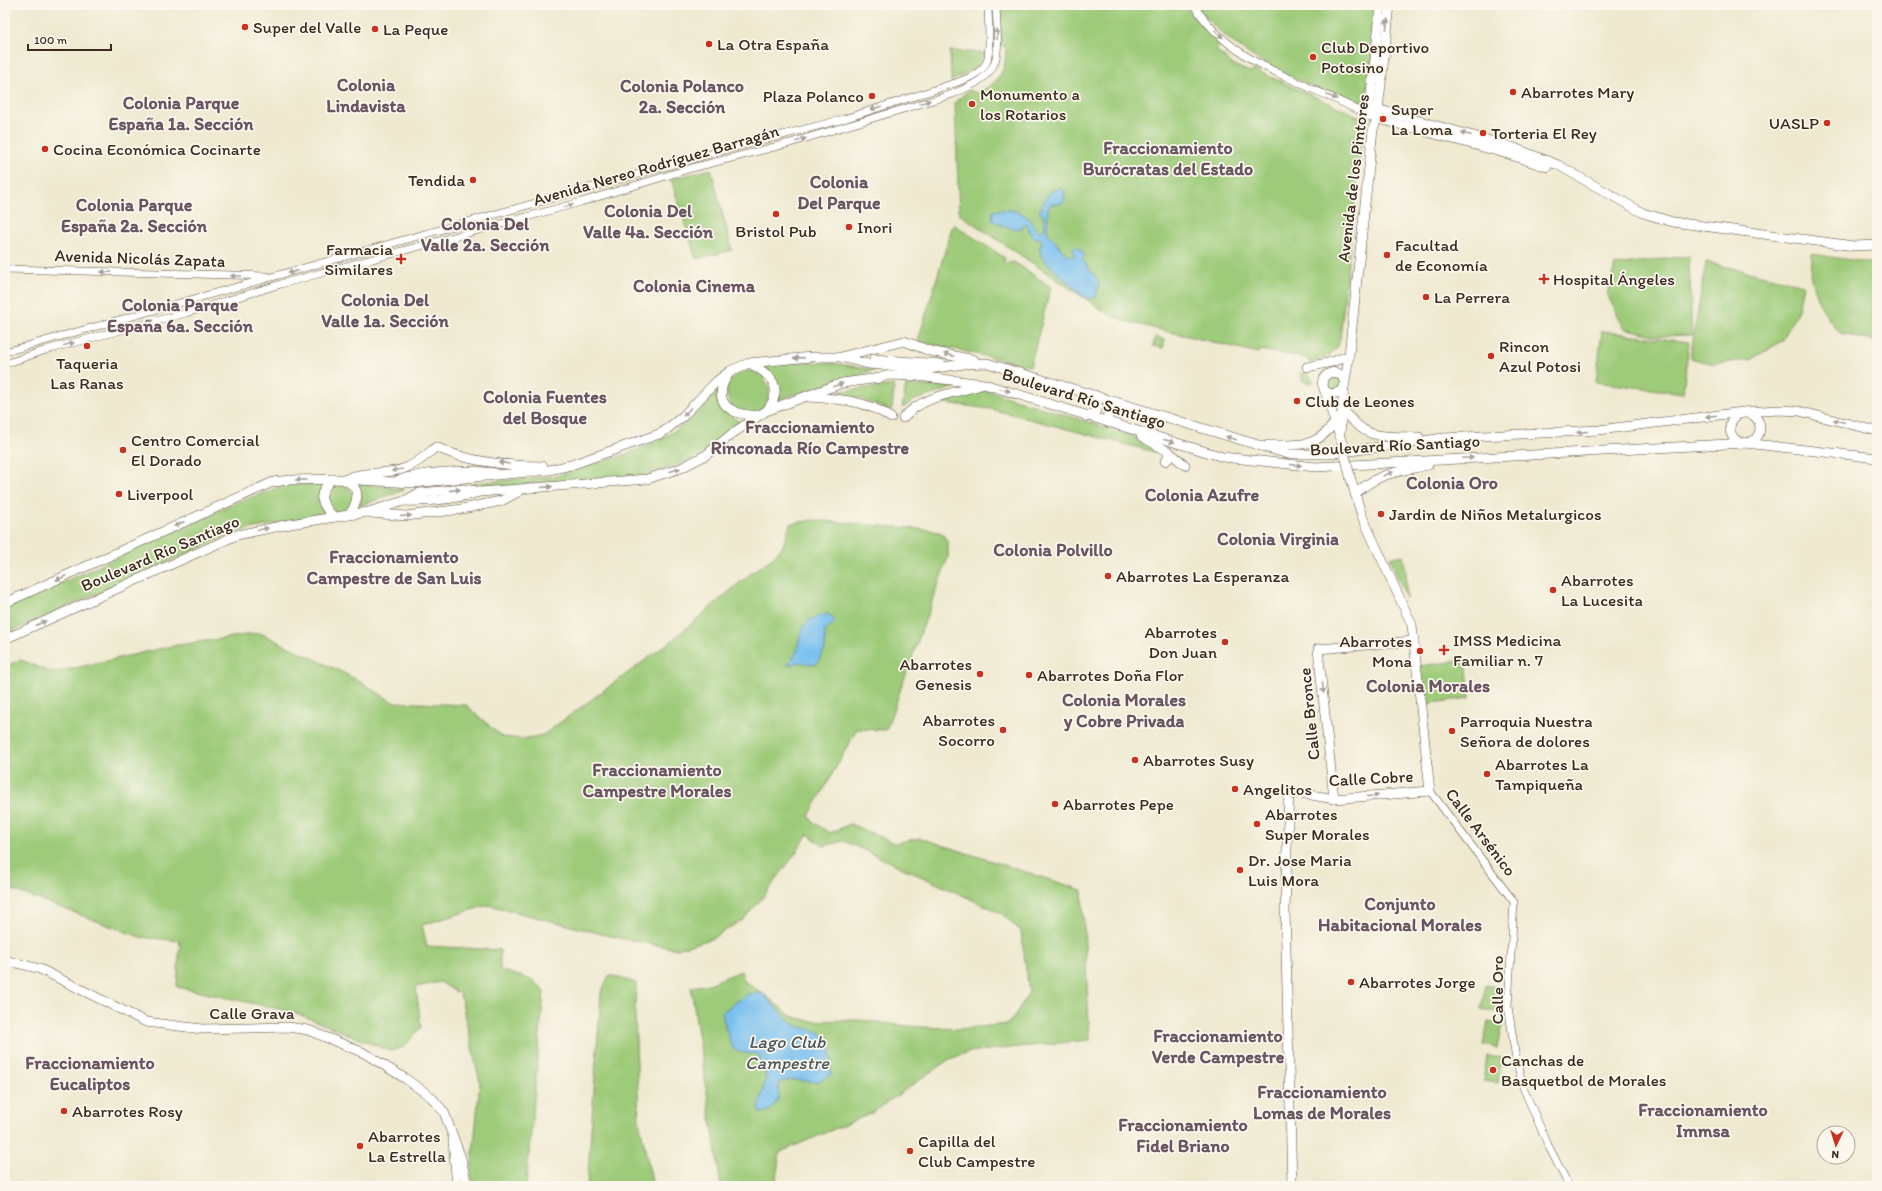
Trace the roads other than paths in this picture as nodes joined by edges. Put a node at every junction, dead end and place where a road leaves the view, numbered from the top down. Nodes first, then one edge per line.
1 (988, 5) edge
2 (996, 5) edge
3 (1194, 5) edge
4 (1381, 5) edge
5 (1390, 5) edge
6 (1373, 113) junction
7 (779, 137) junction
8 (779, 146) junction
9 (1877, 245) edge
10 (5, 269) edge
11 (275, 276) junction
12 (5, 352) edge
13 (1349, 355) junction
14 (840, 357) junction
15 (749, 363) junction
16 (987, 363) junction
17 (5, 364) edge
18 (1307, 367) dead end
19 (730, 371) junction
20 (1333, 372) junction
21 (984, 384) junction
22 (1344, 384) junction
23 (1325, 391) junction
24 (1095, 395) junction
25 (805, 397) junction
26 (1115, 402) junction
27 (1343, 409) junction
28 (1743, 412) junction
29 (762, 413) junction
30 (1087, 417) junction
31 (891, 418) dead end
32 (903, 418) dead end
33 (1335, 422) junction
34 (1109, 423) junction
35 (1126, 428) junction
36 (1877, 431) edge
37 (1444, 438) junction
38 (1341, 439) junction
39 (1745, 443) junction
40 (1258, 446) junction
41 (1168, 452) junction
42 (1877, 458) edge
43 (1450, 459) junction
44 (1165, 461) dead end
45 (571, 465) junction
46 (1184, 465) dead end
47 (336, 479) junction
48 (525, 489) junction
49 (1355, 494) junction
50 (368, 512) junction
51 (350, 514) junction
52 (334, 517) junction
53 (5, 603) edge
54 (5, 639) edge
55 (1414, 640) junction
56 (1430, 792) junction
57 (1334, 799) junction
58 (1514, 902) joint
59 (5, 960) edge
60 (5, 965) edge
61 (47, 973) junction
62 (453, 1135) junction
63 (457, 1186) edge
64 (467, 1186) edge
65 (1292, 1186) edge
66 (1570, 1186) edge

1 -> 7 street, Avenida Nereo Rodríguez Barragán
8 -> 2 street, Avenida Nereo Rodríguez Barragán
3 -> 6 street
4 - 6 main road, Avenida de los Pintores
6 -> 5 main road, Avenida de los Pintores
6 - 9 main road
6 - 13 main road, Avenida de los Pintores
7 - 8 street
7 -> 11 street, Avenida Nereo Rodríguez Barragán
17 -> 8 street, Avenida Nereo Rodríguez Barragán
11 -> 10 street, Avenida Nicolás Zapata
11 - 12 street, Avenida Nereo Rodríguez Barragán
13 - 18 main road
13 - 20 main road
13 - 22 main road, Avenida de los Pintores
14 -> 15 main road, Boulevard Río Santiago
14 - 16 main road, Boulevard Río Santiago
16 -> 14 main road
15 - 19 main road, Boulevard Río Santiago
15 - 29 main road
16 - 24 main road, Boulevard Río Santiago
19 - 29 main road
19 -> 45 main road, Boulevard Río Santiago
20 - 22 main road
20 - 23 main road
25 -> 21 main road, Boulevard Río Santiago
21 -> 30 main road, Boulevard Río Santiago
21 - 32 main road
22 - 23 main road
22 - 27 main road, Calle Arsénico
23 - 33 main road, Calle Arsénico
24 - 26 main road, Boulevard Río Santiago
24 - 30 main road
25 - 29 main road, Boulevard Río Santiago
25 - 31 main road
26 - 34 main road
40 -> 26 main road, Boulevard Río Santiago
27 - 37 main road
27 - 38 main road, Calle Arsénico
36 -> 28 main road, Boulevard Río Santiago
28 -> 37 main road, Boulevard Río Santiago
28 - 39 main road
28 - 39 main road
48 -> 29 main road, Boulevard Río Santiago
30 - 34 main road, Boulevard Río Santiago
33 - 38 main road, Calle Arsénico
33 - 40 main road
34 - 35 main road, Boulevard Río Santiago
35 - 41 main road
35 -> 43 main road, Boulevard Río Santiago
37 - 40 main road, Boulevard Río Santiago
38 - 49 main road, Calle Arsénico, bridge
39 - 42 main road, Boulevard Río Santiago
43 -> 39 main road, Boulevard Río Santiago
41 - 44 main road
41 - 46 main road
49 -> 43 main road
45 - 47 main road, Boulevard Río Santiago
45 -> 47 main road
47 - 51 main road
47 - 52 main road
47 -> 53 main road, Boulevard Río Santiago
50 -> 48 main road, Boulevard Río Santiago
50 -> 48 main road
49 - 55 main road, Calle Arsénico
50 - 51 main road, Boulevard Río Santiago
51 - 52 main road, Boulevard Río Santiago
54 -> 52 main road, Boulevard Río Santiago
55 - 56 main road, Calle Arsénico
55 -> 57 main road, Calle Bronce
57 -> 56 main road, Calle Cobre
56 - 58 street, Calle Arsénico
57 - 65 main road, Calle Cobre
58 - 66 street, Calle Oro
59 - 61 main road, Calle Grava
60 - 61 main road, Calle Grava
61 - 62 main road, Calle Grava
62 - 63 main road, Calle Grava
62 - 64 main road, Calle Grava

